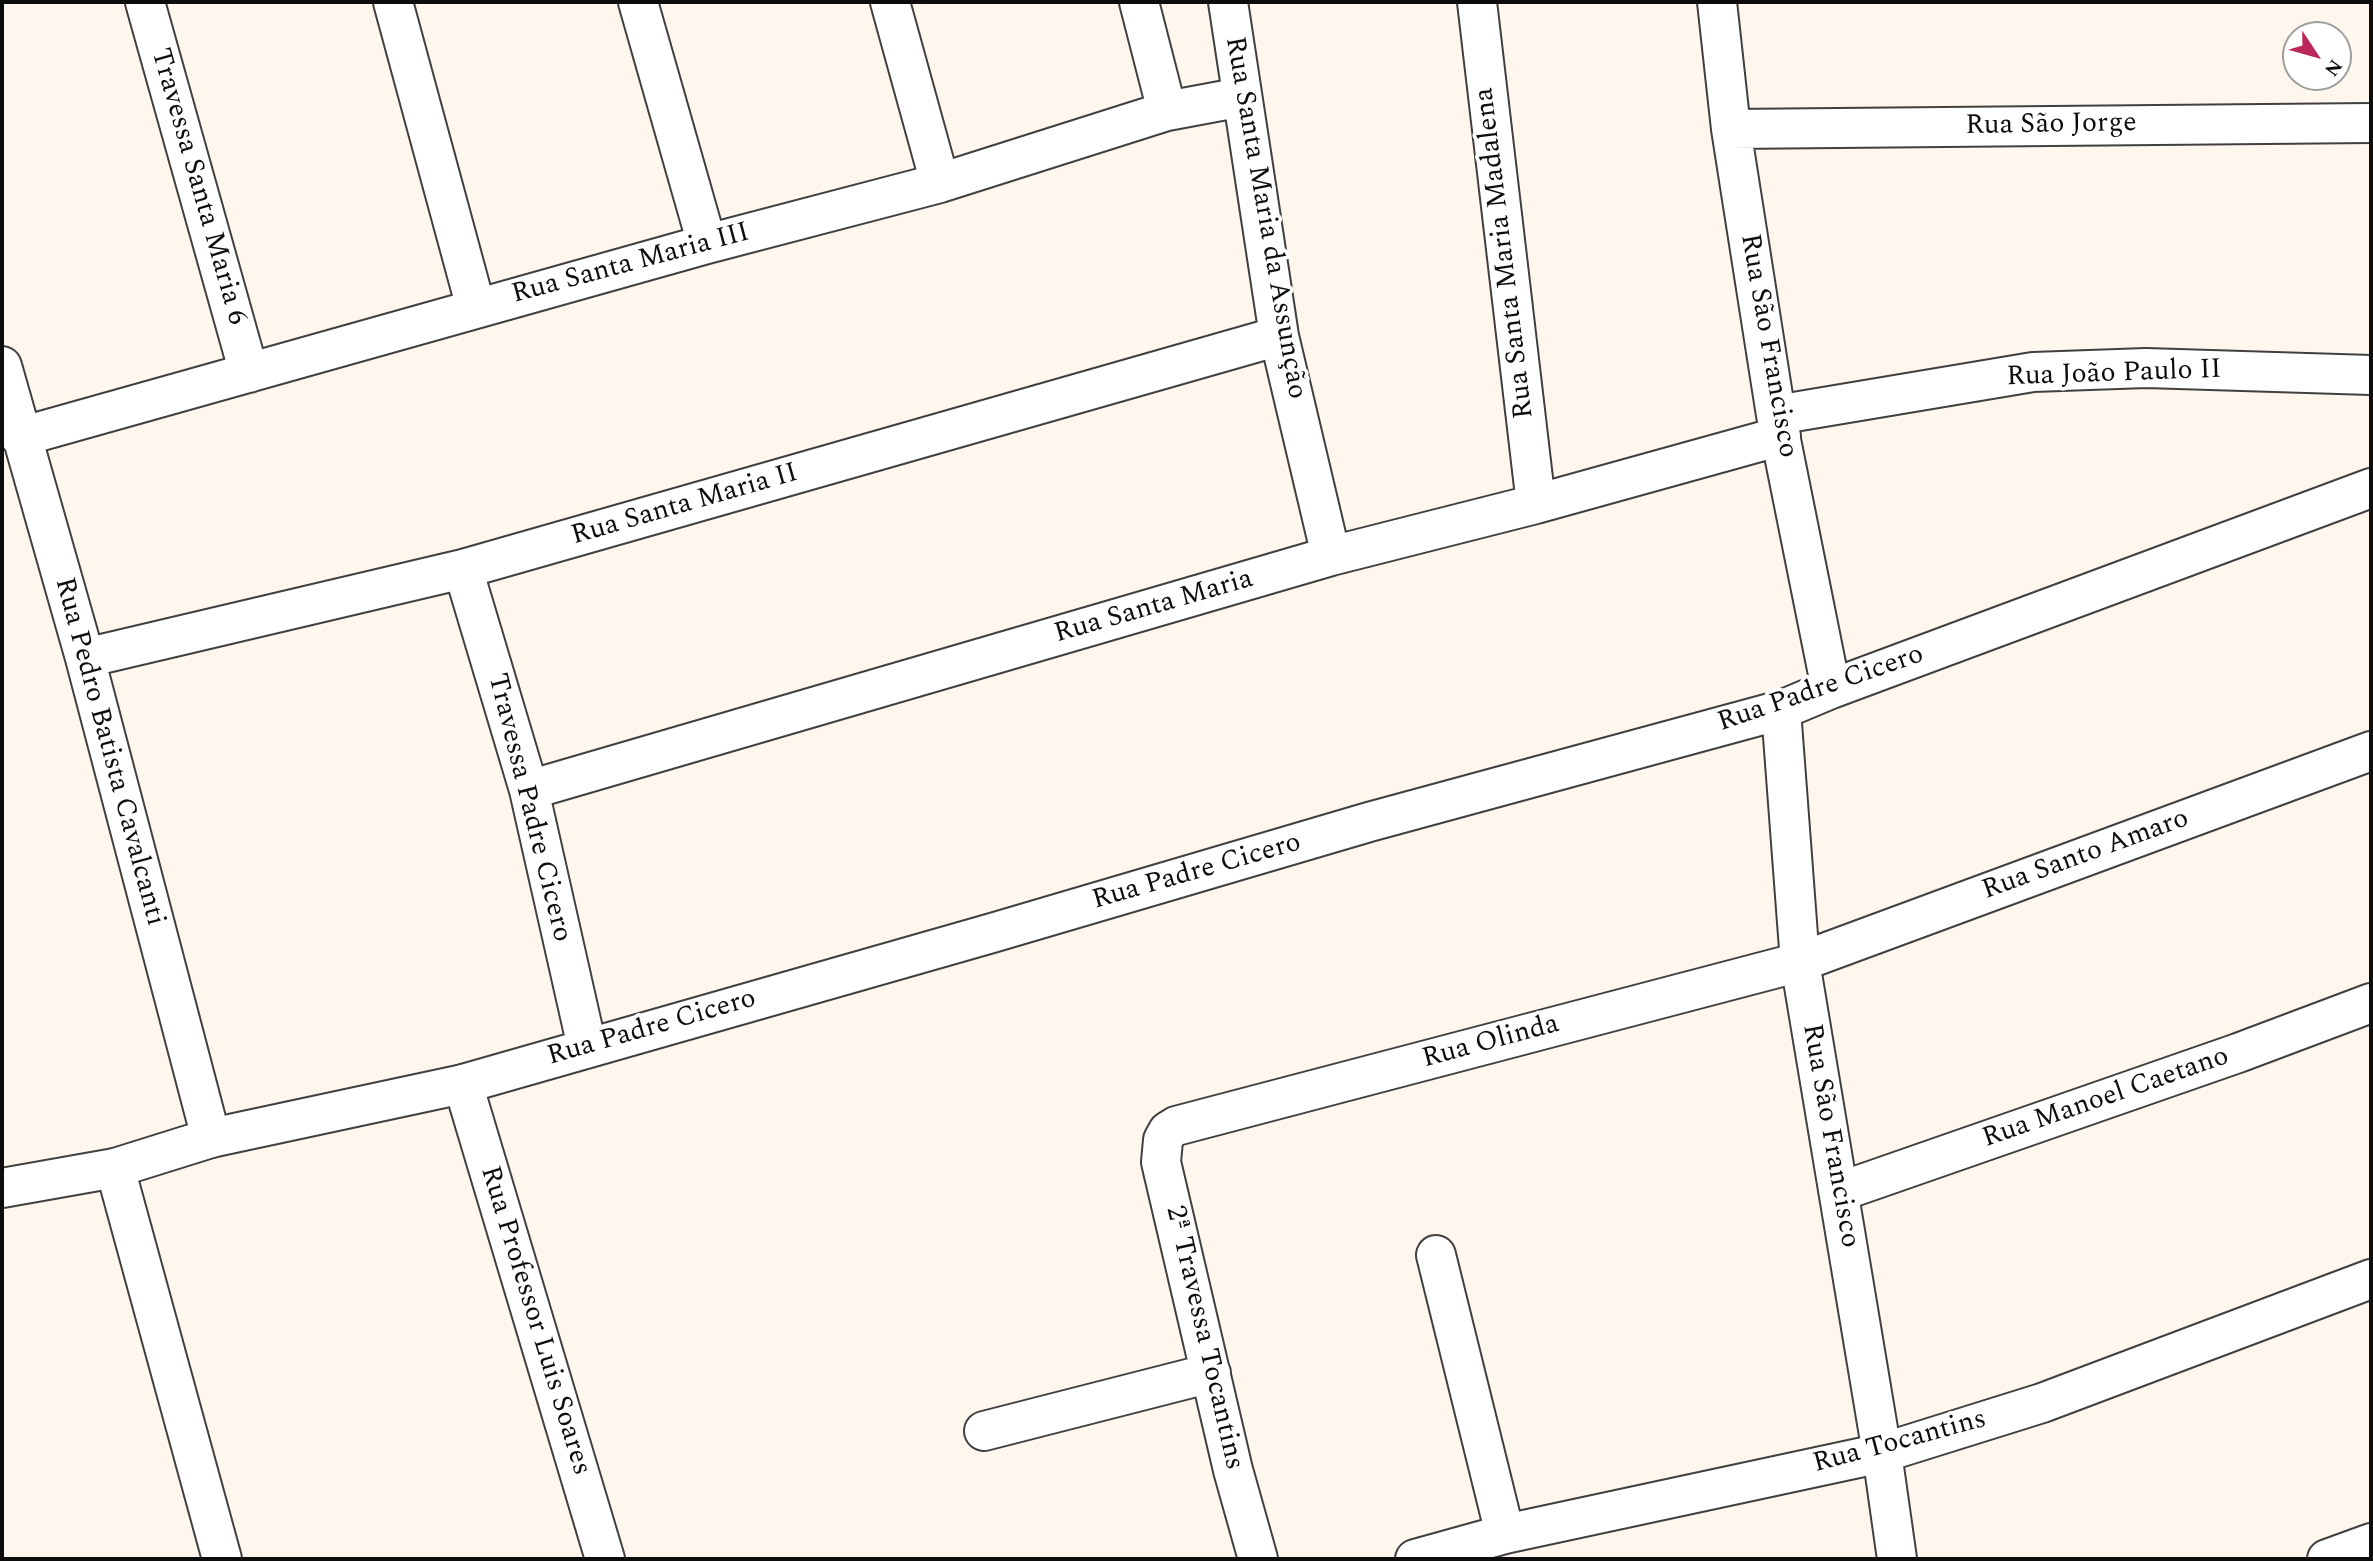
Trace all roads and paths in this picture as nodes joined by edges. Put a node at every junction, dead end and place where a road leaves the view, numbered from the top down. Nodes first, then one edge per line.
1 (145, 2) edge
2 (393, 2) edge
3 (638, 2) edge
4 (890, 2) edge
5 (1139, 2) edge
6 (1228, 2) edge
7 (1477, 2) edge
8 (1717, 2) edge
9 (1242, 97) junction
10 (1167, 111) junction
11 (2371, 123) edge
12 (1731, 129) junction
13 (940, 183) junction
14 (707, 244) junction
15 (476, 308) junction
16 (1279, 336) junction
17 (2, 366) edge
18 (249, 373) junction
19 (2371, 375) edge
20 (1779, 426) junction
21 (20, 437) junction
22 (2371, 488) edge
23 (1536, 504) junction
24 (1331, 556) junction
25 (463, 569) junction
26 (86, 658) junction
27 (1832, 689) junction
28 (1781, 710) junction
29 (2371, 751) edge
30 (529, 790) junction
31 (1800, 962) junction
32 (2371, 1003) edge
33 (587, 1047) junction
34 (463, 1084) junction
35 (1182, 1124) joint
36 (211, 1138) junction
37 (115, 1168) junction
38 (2, 1188) edge
39 (1839, 1192) junction
40 (1436, 1255) dead end
41 (2371, 1279) edge
42 (1211, 1373) junction
43 (984, 1431) dead end
44 (1882, 1452) junction
45 (1505, 1534) junction
46 (2371, 1543) edge
47 (222, 1559) edge
48 (605, 1559) edge
49 (1258, 1559) edge
50 (1415, 1559) edge
51 (1897, 1559) edge
52 (2327, 1559) edge

1 - 18 street, Travessa Santa Maria 6
2 - 15 street
3 - 14 street
4 - 13 street
5 - 10 street
6 - 9 street, Rua Santa Maria da Assunção
7 - 23 street, Rua Santa Maria Madalena
8 - 12 street, Rua São Francisco
9 - 10 street, Rua Santa Maria III
9 - 16 street, Rua Santa Maria da Assunção
10 - 13 street, Rua Santa Maria III
11 - 12 street, Rua São Jorge
12 - 20 street, Rua São Francisco
13 - 14 street, Rua Santa Maria III
14 - 15 street, Rua Santa Maria III
15 - 18 street, Rua Santa Maria III
16 - 24 street, Rua Santa Maria da Assunção
16 - 25 street, Rua Santa Maria II
17 - 21 street, Rua Pedro Batista Cavalcanti
18 - 21 street, Rua Santa Maria III
19 - 20 street, Rua João Paulo II
20 - 23 street, Rua Santa Maria
20 - 27 street, Rua São Francisco
21 - 26 street, Rua Pedro Batista Cavalcanti
22 - 27 street, Rua Padre Cicero
23 - 24 street, Rua Santa Maria
24 - 30 street, Rua Santa Maria
25 - 26 street, Rua Santa Maria II
25 - 30 street, Travessa Padre Cicero
26 - 36 street, Rua Pedro Batista Cavalcanti
27 - 28 street, Rua Padre Cicero
28 - 31 street, Rua São Francisco
28 - 33 street, Rua Padre Cicero
29 - 31 street, Rua Santo Amaro
30 - 33 street, Travessa Padre Cicero
31 - 35 street, Rua Olinda
31 - 39 street, Rua São Francisco
32 - 39 street, Rua Manoel Caetano
33 - 34 street, Rua Padre Cicero
34 - 36 street, Rua Padre Cicero
34 - 48 street, Rua Professor Luis Soares
35 - 42 street, 2ª Travessa Tocantins
36 - 37 street, Rua Padre Cicero
37 - 38 street, Rua Padre Cicero
37 - 47 street
39 - 44 street, Rua São Francisco
40 - 45 street
41 - 44 street, Rua Tocantins
42 - 43 street
42 - 49 street, 2ª Travessa Tocantins
44 - 45 street, Rua Tocantins
44 - 51 street, Rua São Francisco
45 - 50 street, Rua Tocantins
46 - 52 street

